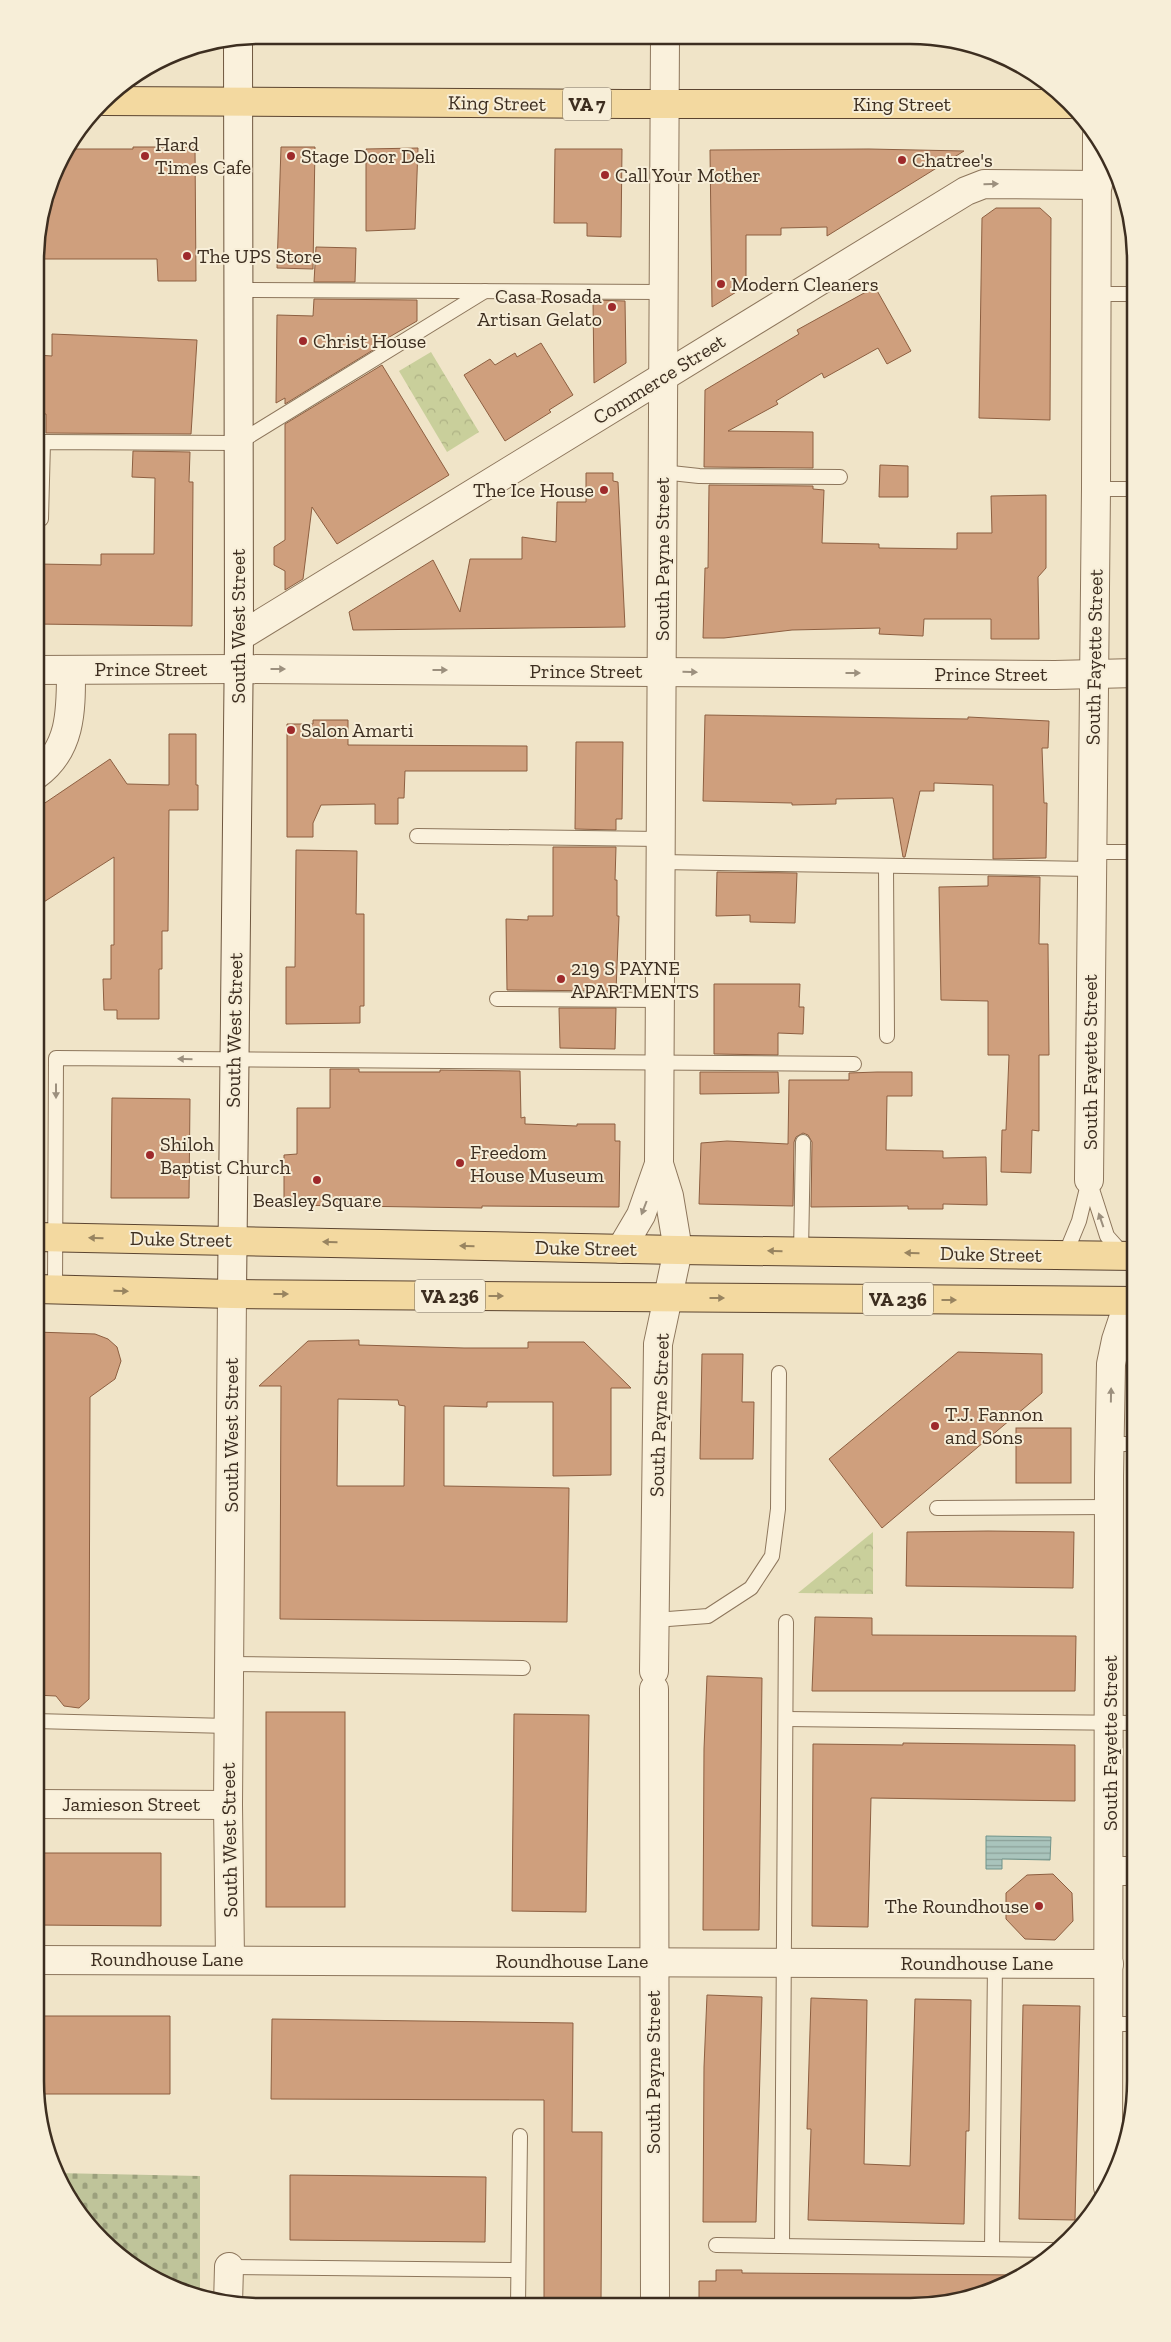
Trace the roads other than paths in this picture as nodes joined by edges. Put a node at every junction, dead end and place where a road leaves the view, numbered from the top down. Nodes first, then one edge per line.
1 (665, 44) edge
2 (238, 45) edge
3 (114, 101) edge
4 (237, 102) junction
5 (664, 104) junction
6 (1060, 104) edge
7 (1098, 152) edge
8 (1098, 185) junction
9 (238, 290) junction
10 (485, 291) junction
11 (663, 292) junction
12 (1097, 294) junction
13 (1127, 294) edge
14 (662, 377) junction
15 (44, 442) edge
16 (238, 443) junction
17 (662, 472) junction
18 (840, 477) dead end
19 (1096, 489) junction
20 (1127, 489) edge
21 (238, 636) junction
22 (238, 669) junction
23 (44, 670) edge
24 (72, 670) junction
25 (662, 671) junction
26 (1127, 673) edge
27 (1093, 674) junction
28 (44, 768) edge
29 (417, 836) dead end
30 (660, 850) junction
31 (1127, 854) edge
32 (1091, 861) junction
33 (886, 866) junction
34 (497, 999) dead end
35 (661, 1000) junction
36 (887, 1036) dead end
37 (233, 1060) junction
38 (661, 1063) junction
39 (854, 1064) dead end
40 (803, 1142) dead end
41 (659, 1164) junction
42 (1089, 1180) junction
43 (45, 1238) edge
44 (232, 1240) junction
45 (621, 1249) junction
46 (678, 1250) junction
47 (801, 1252) junction
48 (1127, 1253) edge
49 (1065, 1255) junction
50 (1127, 1256) edge
51 (45, 1289) edge
52 (232, 1294) junction
53 (668, 1298) junction
54 (1127, 1301) edge
55 (1127, 1313) edge
56 (779, 1372) dead end
57 (1123, 1444) edge
58 (1109, 1507) junction
59 (937, 1508) dead end
60 (654, 1620) junction
61 (786, 1622) dead end
62 (229, 1664) junction
63 (523, 1668) dead end
64 (786, 1719) junction
65 (44, 1721) edge
66 (1122, 1723) edge
67 (228, 1726) junction
68 (44, 1804) edge
69 (228, 1805) junction
70 (1123, 1871) edge
71 (230, 1959) junction
72 (44, 1960) edge
73 (653, 1961) junction
74 (784, 1962) junction
75 (995, 1963) junction
76 (1109, 1964) junction
77 (1109, 2024) junction
78 (1127, 2024) edge
79 (520, 2136) dead end
80 (1108, 2170) edge
81 (716, 2245) dead end
82 (782, 2246) junction
83 (992, 2249) junction
84 (1046, 2250) edge
85 (228, 2267) joint
86 (518, 2270) junction
87 (228, 2295) edge
88 (518, 2298) edge
89 (655, 2298) edge

1 - 5 street, South Payne Street
2 - 4 street, South West Street
3 - 4 main road, King Street / VA 7
4 - 5 main road, King Street / VA 7
4 - 9 street, South West Street
5 - 6 main road, King Street / VA 7
5 - 11 street, South Payne Street
7 - 8 street, South Fayette Street
8 - 12 street, South Fayette Street
14 -> 8 street, Commerce Street
9 - 10 lane
9 - 16 street, South West Street
10 - 11 lane
10 - 16 lane
11 - 14 street, South Payne Street
12 - 13 lane
12 - 19 street, South Fayette Street
14 - 17 street, South Payne Street
14 - 21 street, Commerce Street
15 - 16 lane
16 - 21 street, South West Street
17 - 18 lane
17 - 25 street, South Payne Street
19 - 20 lane
19 - 27 street, South Fayette Street
21 - 22 street, South West Street
22 - 24 street, Prince Street
22 -> 25 street, Prince Street
22 - 37 street, South West Street
23 - 24 street, Prince Street
24 - 28 street
25 -> 27 street, Prince Street
25 - 30 street, South Payne Street
26 - 27 street, Prince Street
27 - 32 street, South Fayette Street
29 - 30 lane
30 - 33 lane
30 - 35 street, South Payne Street
31 - 32 lane
32 - 33 lane
32 - 42 street, South Fayette Street
33 - 36 lane
34 - 35 lane
35 - 38 street, South Payne Street
37 - 38 lane
37 -> 43 lane
37 - 44 street, South West Street
38 - 39 lane
38 - 41 street, South Payne Street
40 - 47 lane
41 -> 45 street, South Payne Street
41 - 46 street, South Payne Street
48 -> 42 lane
42 - 49 lane
44 -> 43 main road, Duke Street / VA 236
43 - 51 lane
45 -> 44 main road, Duke Street / VA 236
44 - 52 street, South West Street
45 - 46 main road, Duke Street / VA 236
47 -> 46 main road, Duke Street / VA 236
46 - 53 street, South Payne Street
49 -> 47 main road, Duke Street / VA 236
49 - 50 main road, Duke Street / VA 236
51 -> 52 main road, VA 236
52 -> 53 main road, VA 236
52 - 62 street, South West Street
53 -> 54 main road, VA 236
53 - 60 street, South Payne Street
57 -> 55 street, South Fayette Street
56 - 60 lane
57 - 58 street, South Fayette Street
58 - 59 lane
58 - 66 street, South Fayette Street
60 - 73 street, South Payne Street
61 - 64 lane
62 - 63 lane
62 - 67 street, South West Street
64 - 66 lane
64 - 74 lane
65 - 67 lane
66 - 70 street, South Fayette Street
67 - 69 street, South West Street
68 - 69 street, Jamieson Street
69 - 71 street, South West Street
70 - 76 street, South Fayette Street
71 - 72 street, Roundhouse Lane
71 - 73 street, Roundhouse Lane
73 - 74 street, Roundhouse Lane
73 - 89 street, South Payne Street
74 - 75 street, Roundhouse Lane
74 - 82 lane
75 - 76 street, Roundhouse Lane
75 - 83 lane
76 - 77 street, South Fayette Street
77 - 78 lane
77 - 80 street, South Fayette Street
79 - 86 lane
81 - 82 lane
82 - 83 lane
83 - 84 lane
85 - 86 lane
85 - 87 street
86 - 88 lane

